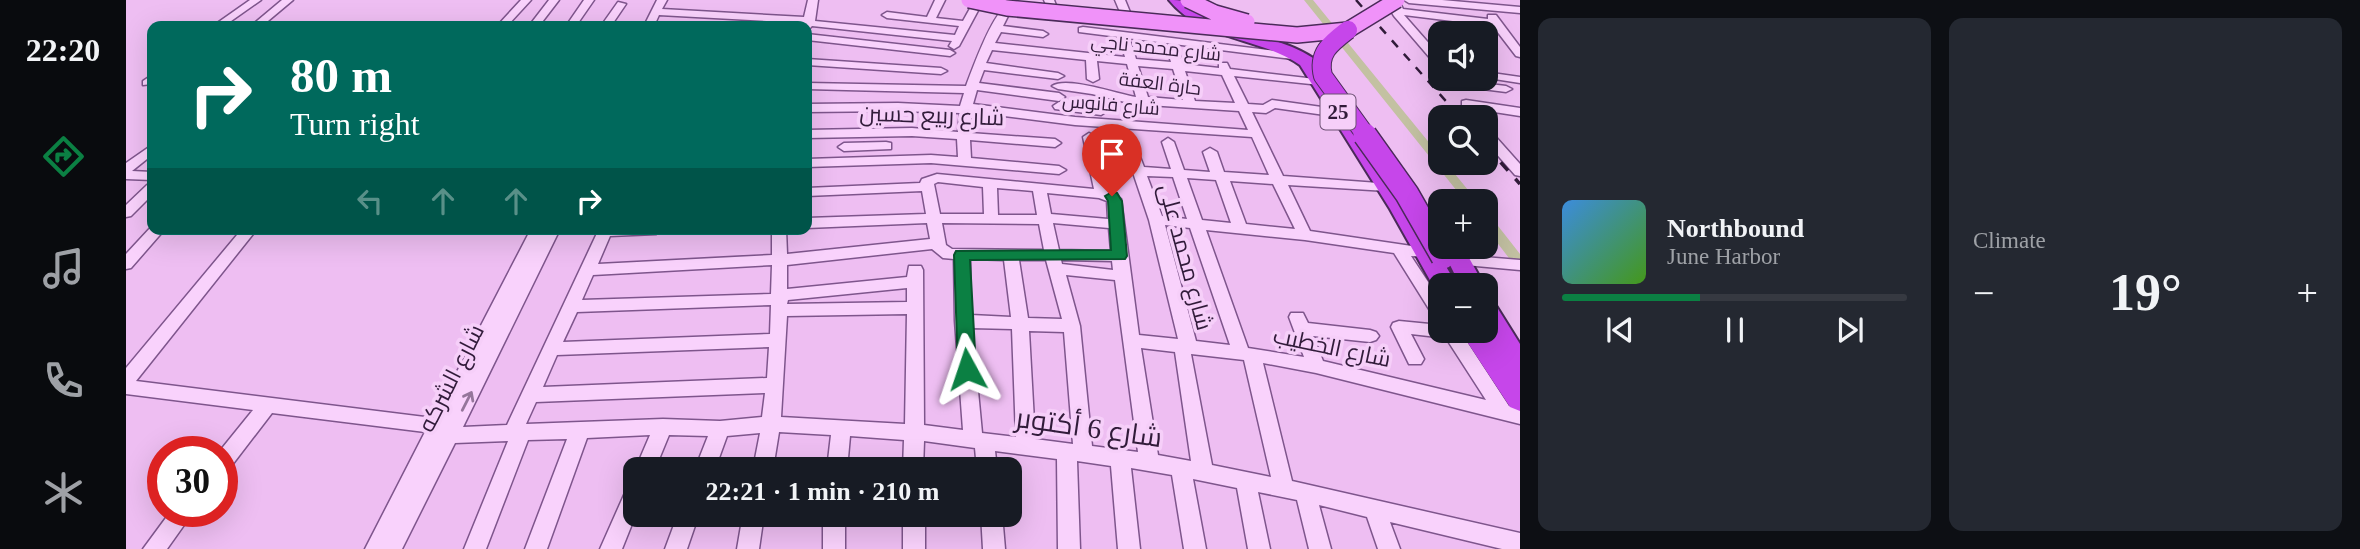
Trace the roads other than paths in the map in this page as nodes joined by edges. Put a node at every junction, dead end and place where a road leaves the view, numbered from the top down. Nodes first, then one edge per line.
1 (256, 0) edge
2 (288, 0) edge
3 (526, 0) edge
4 (554, 0) edge
5 (589, 0) edge
6 (662, 0) edge
7 (670, 0) edge
8 (813, 0) edge
9 (940, 0) edge
10 (958, 0) edge
11 (1049, 0) edge
12 (1074, 0) edge
13 (1119, 0) edge
14 (1381, 0) edge
15 (1409, 0) edge
16 (1473, 0) edge
17 (972, 2) edge
18 (1186, 2) edge
19 (1456, 3) edge
20 (621, 4) dead end
21 (1006, 4) edge
22 (1397, 4) edge
23 (1487, 9) junction
24 (1520, 10) edge
25 (655, 12) junction
26 (705, 15) junction
27 (887, 15) dead end
28 (1044, 15) junction
29 (1127, 18) junction
30 (930, 20) junction
31 (225, 21) edge
32 (262, 21) edge
33 (507, 21) edge
34 (538, 21) edge
35 (574, 21) edge
36 (609, 21) edge
37 (651, 21) edge
38 (702, 21) edge
39 (744, 21) edge
40 (808, 21) edge
41 (1081, 21) junction
42 (1486, 21) edge
43 (1496, 21) edge
44 (812, 23) edge
45 (965, 24) junction
46 (1498, 24) edge
47 (1213, 25) junction
48 (997, 28) junction
49 (1348, 30) junction
50 (1043, 34) junction
51 (1242, 36) junction
52 (812, 38) edge
53 (958, 38) junction
54 (1126, 43) dead end
55 (989, 46) junction
56 (897, 47) junction
57 (1518, 48) edge
58 (1172, 49) dead end
59 (1042, 52) junction
60 (950, 53) junction
61 (1428, 53) edge
62 (1057, 54) junction
63 (1257, 56) dead end
64 (1089, 57) junction
65 (1300, 57) junction
66 (812, 58) edge
67 (1131, 62) junction
68 (981, 65) junction
69 (895, 67) junction
70 (1178, 67) junction
71 (1224, 69) junction
72 (941, 71) junction
73 (1498, 77) edge
74 (1093, 79) dead end
75 (1279, 80) junction
76 (1520, 80) edge
77 (1320, 82) junction
78 (1498, 82) edge
79 (812, 86) edge
80 (894, 87) junction
81 (930, 88) junction
82 (971, 88) junction
83 (1455, 91) dead end
84 (1514, 96) edge
85 (1059, 97) junction
86 (1143, 101) junction
87 (1466, 104) dead end
88 (1191, 105) junction
89 (1244, 107) junction
90 (812, 108) edge
91 (929, 108) junction
92 (964, 109) junction
93 (1101, 111) dead end
94 (1520, 112) edge
95 (1339, 113) junction
96 (865, 132) junction
97 (812, 134) edge
98 (961, 134) junction
99 (1256, 134) junction
100 (1089, 137) dead end
101 (1127, 137) dead end
102 (1168, 142) dead end
103 (868, 146) junction
104 (886, 146) dead end
105 (844, 147) dead end
106 (1498, 148) edge
107 (1210, 152) dead end
108 (147, 153) edge
109 (965, 161) junction
110 (812, 163) edge
111 (126, 169) edge
112 (1059, 170) junction
113 (1139, 171) junction
114 (1520, 172) edge
115 (1179, 174) junction
116 (126, 175) edge
117 (147, 176) edge
118 (1221, 177) junction
119 (1279, 181) junction
120 (990, 183) junction
121 (928, 187) junction
122 (1387, 187) junction
123 (1039, 188) junction
124 (1062, 190) junction
125 (812, 192) edge
126 (147, 193) edge
127 (1102, 194) junction
128 (1428, 212) edge
129 (126, 213) edge
130 (934, 218) junction
131 (991, 219) junction
132 (1045, 219) junction
133 (1156, 220) junction
134 (812, 223) edge
135 (1195, 223) junction
136 (1428, 223) edge
137 (1118, 224) junction
138 (1240, 228) junction
139 (1428, 231) edge
140 (153, 235) edge
141 (245, 235) edge
142 (537, 235) edge
143 (549, 235) edge
144 (603, 235) edge
145 (779, 235) edge
146 (1305, 235) junction
147 (939, 243) junction
148 (1400, 250) junction
149 (1428, 253) edge
150 (962, 255) junction
151 (1119, 256) junction
152 (1011, 257) junction
153 (1054, 259) junction
154 (1475, 259) edge
155 (779, 260) junction
156 (126, 264) edge
157 (1520, 265) edge
158 (586, 270) junction
159 (1123, 276) junction
160 (517, 288) junction
161 (1428, 294) edge
162 (779, 301) junction
163 (570, 306) junction
164 (915, 308) junction
165 (963, 321) junction
166 (1021, 323) junction
167 (1072, 326) junction
168 (1428, 329) edge
169 (1370, 336) dead end
170 (1498, 339) edge
171 (778, 340) junction
172 (1131, 341) junction
173 (1467, 343) edge
174 (1475, 343) edge
175 (1492, 343) edge
176 (1184, 348) junction
177 (551, 349) junction
178 (1246, 354) junction
179 (1415, 359) dead end
180 (1316, 366) junction
181 (1511, 370) edge
182 (126, 381) edge
183 (775, 385) junction
184 (126, 387) edge
185 (530, 395) junction
186 (1511, 405) edge
187 (267, 406) junction
188 (1520, 416) edge
189 (773, 424) junction
190 (663, 427) junction
191 (720, 429) junction
192 (841, 429) junction
193 (580, 430) junction
194 (440, 432) junction
195 (912, 432) junction
196 (517, 433) junction
197 (979, 441) junction
198 (238, 443) edge
199 (1026, 445) junction
200 (1075, 451) junction
201 (650, 457) edge
202 (710, 457) edge
203 (766, 457) edge
204 (838, 457) edge
205 (913, 457) edge
206 (984, 457) edge
207 (1120, 457) junction
208 (1149, 462) junction
209 (1181, 468) junction
210 (1203, 473) junction
211 (1246, 482) junction
212 (1284, 488) junction
213 (1306, 495) junction
214 (1374, 510) junction
215 (623, 520) edge
216 (171, 527) edge
217 (684, 527) edge
218 (752, 527) edge
219 (834, 527) edge
220 (914, 527) edge
221 (992, 527) edge
222 (1520, 542) edge
223 (1497, 543) edge
224 (154, 549) edge
225 (376, 549) edge
226 (391, 549) edge
227 (475, 549) edge
228 (536, 549) edge
229 (611, 549) edge
230 (676, 549) edge
231 (748, 549) edge
232 (834, 549) edge
233 (914, 549) edge
234 (993, 549) edge
235 (1069, 549) edge
236 (1129, 549) edge
237 (1195, 549) edge
238 (1259, 549) edge
239 (1321, 549) edge
240 (1389, 549) edge

1 - 31 street
2 - 32 street
3 - 33 street
4 - 34 street
5 - 35 street
6 - 25 street
7 - 25 street
8 - 40 street
9 - 30 street
10 - 17 street
11 - 41 street
12 - 41 street
13 - 29 street
14 - 18 main road, bridge
15 - 19 street
16 - 23 street
17 - 21 street
17 - 45 street
17 - 49 main road, bridge
18 - 47 highway
18 - 128 highway, 25
19 - 23 street
20 - 36 street
21 - 28 street
21 - 48 street
22 - 42 street
22 - 49 main road, bridge
22 - 61 street
23 - 24 street
23 - 43 street
25 - 26 street
25 - 37 street
26 - 38 street
26 - 39 street
27 - 30 street
28 - 41 street
28 - 50 street
29 - 41 street
29 - 47 street
30 - 45 street
41 - 51 street
41 - 64 street
41 - 65 street
44 - 53 street
45 - 53 street
46 - 57 street
47 - 51 highway
48 - 50 street
48 - 55 street
49 - 136 highway, bridge
50 - 59 street
51 - 65 highway
52 - 56 street
53 - 60 street
54 - 67 street
55 - 59 street, شارع محمد ناجي
55 - 68 street
56 - 60 street
56 - 69 street
58 - 70 street
59 - 62 street, شارع محمد ناجي
60 - 72 street
62 - 64 street, شارع محمد ناجي
62 - 85 street
63 - 75 street
64 - 67 street, شارع محمد ناجي
64 - 74 street
65 - 77 highway, 25
66 - 69 street
67 - 70 street, شارع محمد ناجي
67 - 86 street
68 - 82 street
68 - 85 street
69 - 72 street
69 - 80 street
70 - 71 street, شارع محمد ناجي
70 - 88 street
71 - 75 street, شارع محمد ناجي
71 - 89 street
72 - 81 street
73 - 76 street
75 - 77 street, شارع محمد ناجي
77 - 95 highway, 25
78 - 84 street
79 - 80 street
80 - 81 street
81 - 82 street
81 - 91 street
82 - 85 street
82 - 92 street
83 - 84 street
85 - 86 street, حارة العفة
85 - 92 street, شارع فانوس
85 - 93 street
85 - 99 street, شارع فانوس
86 - 88 street, حارة العفة
87 - 94 street
88 - 89 street, حارة العفة
89 - 95 street, حارة العفة
89 - 99 street
90 - 91 street, شارع فانوس
91 - 92 street, شارع فانوس
92 - 98 street
95 - 122 highway, 25
96 - 97 street, شارع ربيع حسين
96 - 98 street, شارع ربيع حسين
96 - 103 street
98 - 109 street
98 - 112 street, شارع ربيع حسين
99 - 119 street
100 - 127 street
101 - 113 street, شارع محمد على
102 - 115 street
103 - 104 street
103 - 105 street
106 - 114 street
107 - 118 street
108 - 111 street
109 - 110 street
109 - 112 street
112 - 124 street
113 - 115 street
113 - 133 street, شارع محمد على
115 - 118 street
115 - 135 street
116 - 117 street
118 - 119 street
118 - 138 street
119 - 122 street
119 - 146 street
120 - 121 street
120 - 123 street
120 - 131 street
121 - 125 street
121 - 130 street
122 - 139 highway, 25
123 - 124 street
123 - 132 street
124 - 127 street
126 - 129 street
127 - 137 street
130 - 131 street
130 - 134 street
130 - 147 street
131 - 132 street
132 - 137 street
132 - 153 street
133 - 135 street
133 - 176 street, شارع محمد على
135 - 138 street
135 - 178 street
137 - 151 street
138 - 146 street
140 - 156 street
141 - 182 street
142 - 160 street, شارع الشركه
143 - 160 street, شارع الشركه
144 - 158 street
145 - 155 street
146 - 148 street
147 - 150 street
147 - 155 street
148 - 149 street
148 - 161 street
150 - 152 street
150 - 165 street
151 - 153 street
151 - 159 street
152 - 153 street
152 - 166 street
153 - 159 street
153 - 167 street
154 - 157 street
155 - 158 street
155 - 162 street
158 - 163 street
159 - 172 street
160 - 194 street, شارع الشركه
162 - 163 street
162 - 164 street
162 - 164 street
162 - 171 street
163 - 177 street
164 - 195 street
165 - 166 street
165 - 197 street
166 - 167 street
166 - 199 street
167 - 200 street
168 - 179 street
169 - 180 street
170 - 181 highway
171 - 177 street
171 - 183 street
172 - 176 street, شارع الخطيب
172 - 208 street
173 - 186 street
174 - 181 highway
175 - 181 highway
176 - 178 street, شارع الخطيب
176 - 210 street, شارع محمد على
177 - 185 street
178 - 180 street, شارع الخطيب
178 - 212 street
180 - 186 street, شارع الخطيب
181 - 186 highway
183 - 185 street
183 - 189 street
184 - 187 street, شارع 6 أكتوبر
185 - 196 street
186 - 188 street, شارع الخطيب
187 - 194 street, شارع 6 أكتوبر
187 - 198 street
189 - 191 street, شارع 6 أكتوبر
189 - 192 street, شارع 6 أكتوبر
189 - 203 street
190 - 191 street, شارع 6 أكتوبر
190 - 193 street, شارع 6 أكتوبر
190 - 201 street
191 - 202 street
192 - 195 street, شارع 6 أكتوبر
192 - 204 street
193 - 196 street, شارع 6 أكتوبر
193 - 228 street
194 - 196 street, شارع 6 أكتوبر
194 - 225 street, شارع الشركه
194 - 226 street, شارع الشركه
195 - 197 street, شارع 6 أكتوبر
195 - 205 street
196 - 227 street
197 - 199 street, شارع 6 أكتوبر
197 - 206 street
199 - 200 street, شارع 6 أكتوبر
200 - 207 street, شارع 6 أكتوبر
200 - 235 street
207 - 208 street, شارع 6 أكتوبر
207 - 236 street
208 - 209 street, شارع 6 أكتوبر
209 - 210 street, شارع 6 أكتوبر
209 - 237 street
210 - 211 street, شارع 6 أكتوبر
211 - 212 street, شارع 6 أكتوبر
211 - 238 street
212 - 213 street, شارع 6 أكتوبر
213 - 214 street, شارع 6 أكتوبر
213 - 239 street
214 - 223 street, شارع 6 أكتوبر
214 - 240 street
215 - 229 street
216 - 224 street
217 - 230 street
218 - 231 street
219 - 232 street
220 - 233 street
221 - 234 street
222 - 223 street, شارع 6 أكتوبر

